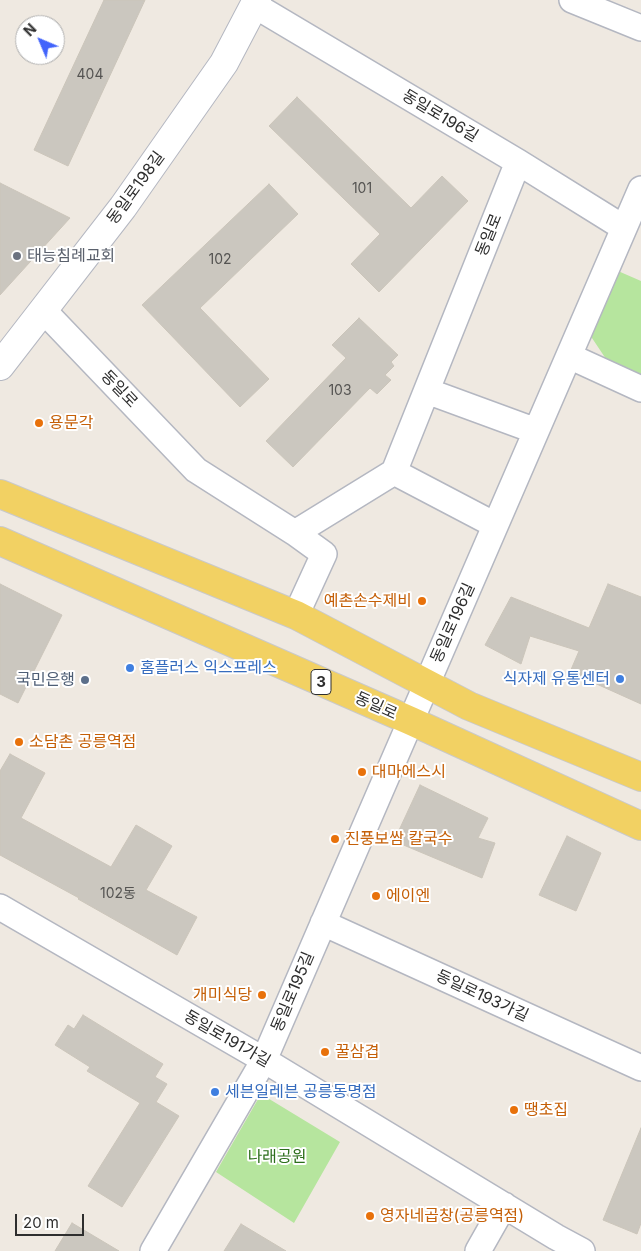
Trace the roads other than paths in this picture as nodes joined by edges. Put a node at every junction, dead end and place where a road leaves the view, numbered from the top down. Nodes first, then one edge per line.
1 (572, 0) edge
2 (256, 3) edge
3 (641, 28) edge
4 (518, 162) junction
5 (641, 189) edge
6 (624, 228) junction
7 (43, 310) junction
8 (569, 356) junction
9 (0, 366) edge
10 (641, 389) edge
11 (427, 392) junction
12 (536, 431) junction
13 (394, 472) junction
14 (0, 494) edge
15 (495, 525) junction
16 (295, 533) junction
17 (0, 541) edge
18 (296, 615) junction
19 (426, 684) junction
20 (411, 721) junction
21 (641, 777) edge
22 (641, 826) edge
23 (0, 907) edge
24 (323, 923) junction
25 (264, 1060) junction
26 (641, 1068) edge
27 (504, 1205) junction
28 (153, 1251) edge
29 (478, 1251) edge
30 (582, 1251) edge

1 - 3 street
2 - 4 street, 동일로196길
2 - 7 street, 동일로198길
4 - 6 street, 동일로196길
4 - 11 street, 동일로
5 - 6 street, 동일로196길
6 - 8 street, 동일로196길
7 - 9 street, 동일로198길
7 - 16 street, 동일로
8 - 10 street
8 - 12 street, 동일로196길
11 - 12 street
11 - 13 street, 동일로
12 - 15 street, 동일로196길
13 - 15 street
13 - 16 street
14 - 18 main road
15 - 19 street, 동일로196길
16 - 18 street, 동일로
17 - 20 main road, 동일로 / 3
18 - 19 main road
19 - 20 street, 동일로196길
19 - 21 main road
20 - 22 main road, 동일로 / 3
20 - 24 street, 동일로195길
23 - 25 street, 동일로191가길
24 - 25 street, 동일로195길
24 - 26 street, 동일로193가길
25 - 27 street, 동일로191가길
25 - 28 street, 동일로195길
27 - 29 street
27 - 30 street, 동일로191가길

